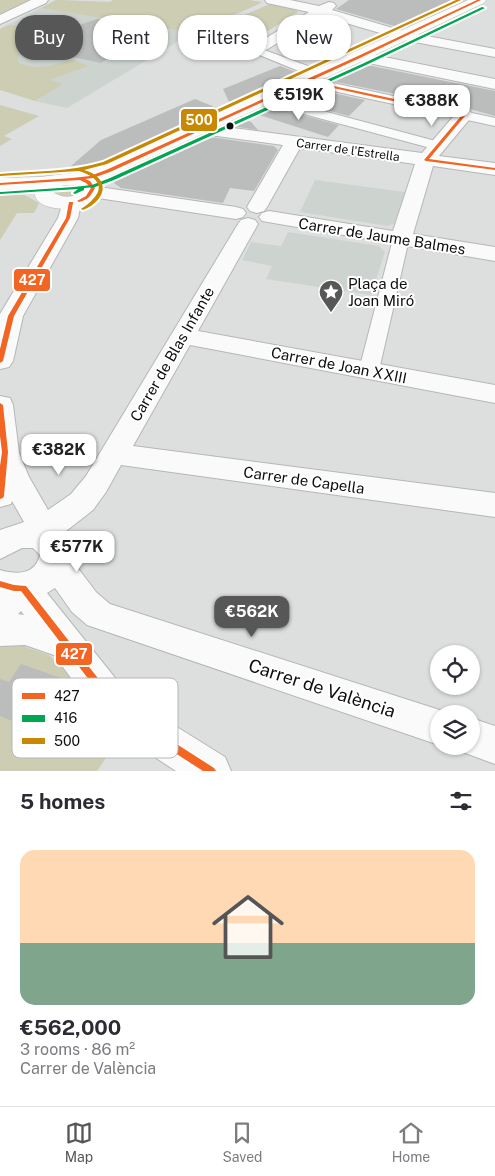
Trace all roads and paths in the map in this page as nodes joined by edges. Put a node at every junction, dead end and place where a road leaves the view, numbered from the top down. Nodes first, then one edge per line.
1 (41, 0) edge
2 (272, 0) edge
3 (338, 0) edge
4 (479, 0) edge
5 (321, 11) junction
6 (0, 20) edge
7 (404, 36) junction
8 (267, 43) edge
9 (495, 52) edge
10 (267, 55) edge
11 (360, 57) junction
12 (313, 78) junction
13 (495, 84) edge
14 (263, 99) junction
15 (464, 115) junction
16 (495, 122) edge
17 (202, 129) junction
18 (294, 142) junction
19 (432, 153) junction
20 (495, 169) edge
21 (3, 184) edge
22 (79, 184) junction
23 (44, 195) junction
24 (71, 203) junction
25 (252, 215) junction
26 (401, 239) junction
27 (495, 254) edge
28 (184, 336) junction
29 (0, 361) edge
30 (369, 370) junction
31 (495, 394) edge
32 (0, 405) edge
33 (114, 454) junction
34 (96, 484) junction
35 (11, 493) edge
36 (495, 505) edge
37 (44, 545) junction
38 (0, 546) edge
39 (10, 593) edge
40 (0, 631) edge
41 (64, 643) junction
42 (92, 678) edge
43 (430, 724) edge
44 (480, 740) edge
45 (495, 745) edge
46 (178, 749) edge
47 (212, 771) edge

1 - 6 street
2 - 5 street
3 - 5 street
4 - 7 street
5 - 7 street
5 - 8 street
7 - 9 street
7 - 11 street
10 - 12 street
11 - 12 street
11 - 13 street
12 - 14 street
12 - 15 street
14 - 17 street
14 - 19 street
15 - 16 street
15 - 19 street
17 - 18 street, Carrer de l'Estrella
17 - 22 street
18 - 19 street, Carrer de l'Estrella
18 - 25 street, Carrer de Blas Infante
19 - 20 street, Carrer de l'Estrella
19 - 26 street
21 - 22 street
21 - 23 street
22 - 23 street
22 - 24 street
22 - 25 street, Carrer de Jaume Balmes
23 - 24 street
24 - 29 street
25 - 26 street, Carrer de Jaume Balmes
25 - 28 street, Carrer de Blas Infante
26 - 27 street, Carrer de Jaume Balmes
26 - 30 street
28 - 30 street, Carrer de Joan XXIII
28 - 33 street, Carrer de Blas Infante
30 - 31 street, Carrer de Joan XXIII
32 - 35 street
33 - 34 street, Carrer de Blas Infante
33 - 36 street, Carrer de Capella
34 - 35 street
34 - 37 street, Carrer de Blas Infante
35 - 37 street
37 - 38 street
37 - 39 street, Carrer de Blas Infante
37 - 43 street, Carrer de València
39 - 41 street
40 - 41 street
41 - 42 street
44 - 45 street
46 - 47 street

